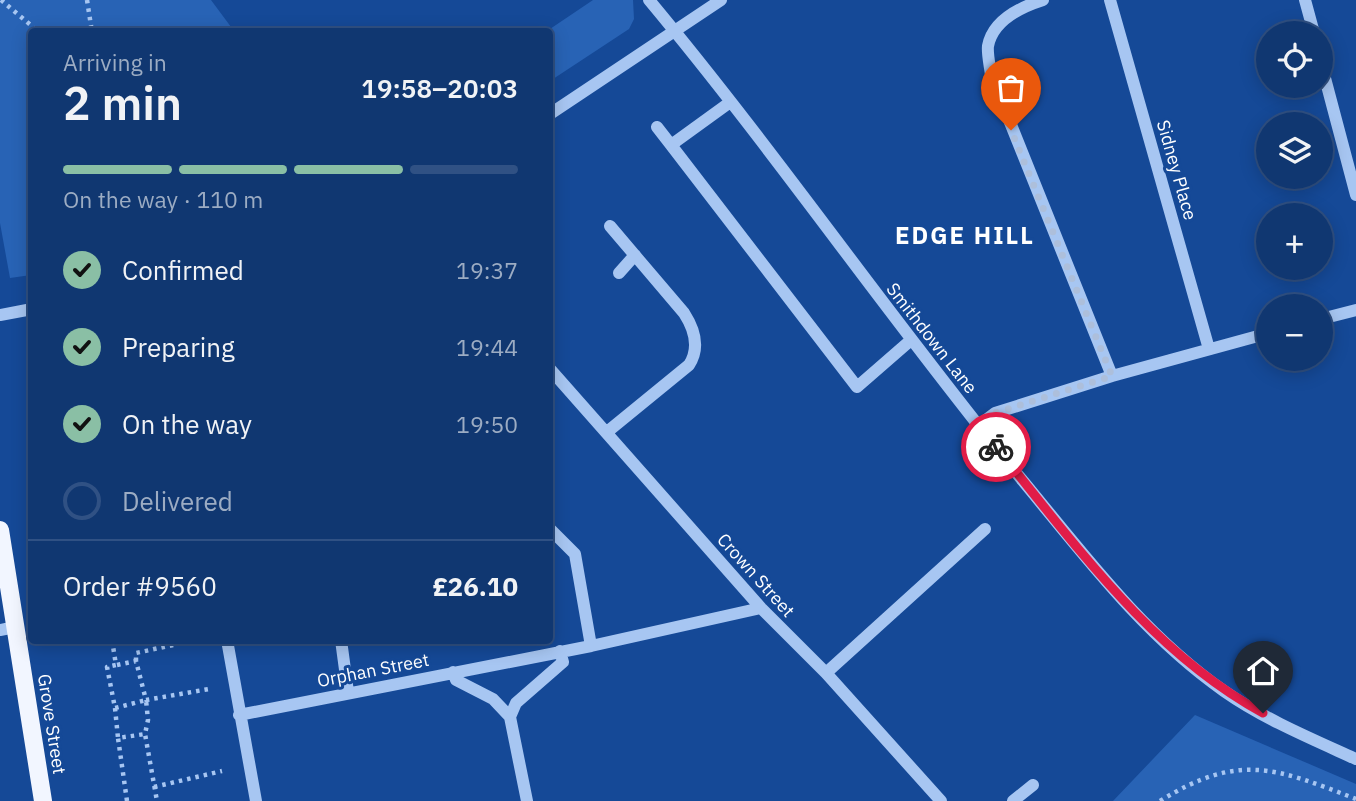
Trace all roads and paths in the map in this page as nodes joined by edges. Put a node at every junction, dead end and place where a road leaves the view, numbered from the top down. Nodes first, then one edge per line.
1 (1, 0) edge
2 (87, 0) edge
3 (649, 0) edge
4 (721, 0) edge
5 (1043, 0) edge
6 (1110, 0) edge
7 (1305, 0) edge
8 (1311, 21) edge
9 (34, 28) edge
10 (91, 28) edge
11 (674, 30) junction
12 (1330, 98) edge
13 (729, 103) junction
14 (553, 112) edge
15 (657, 127) dead end
16 (671, 145) junction
17 (1356, 195) edge
18 (610, 226) dead end
19 (635, 255) junction
20 (619, 273) dead end
21 (28, 310) edge
22 (1356, 310) edge
23 (0, 315) edge
24 (1333, 316) edge
25 (1256, 336) edge
26 (911, 340) junction
27 (1209, 349) junction
28 (553, 372) edge
29 (1112, 376) junction
30 (978, 426) junction
31 (607, 432) junction
32 (985, 529) dead end
33 (0, 530) edge
34 (553, 532) edge
35 (761, 608) junction
36 (8, 629) edge
37 (113, 644) edge
38 (178, 644) edge
39 (228, 644) edge
40 (342, 644) edge
41 (591, 646) junction
42 (560, 651) junction
43 (136, 661) junction
44 (116, 665) junction
45 (453, 672) junction
46 (826, 673) junction
47 (209, 689) dead end
48 (348, 692) junction
49 (146, 701) junction
50 (115, 708) junction
51 (239, 715) junction
52 (510, 717) junction
53 (145, 734) junction
54 (118, 738) junction
55 (1356, 759) edge
56 (222, 771) dead end
57 (1032, 785) dead end
58 (154, 787) junction
59 (1356, 799) edge
60 (43, 801) edge
61 (127, 801) edge
62 (157, 801) edge
63 (256, 801) edge
64 (527, 801) edge
65 (941, 801) edge
66 (1013, 801) edge
67 (1160, 801) edge

1 - 9 path
2 - 10 path
3 - 11 street, Smithdown Lane
4 - 11 street
5 - 29 street
6 - 27 street, Sidney Place
7 - 8 street
11 - 13 street, Smithdown Lane
11 - 14 street
12 - 17 street
13 - 16 street
13 - 26 street, Smithdown Lane
15 - 16 street
16 - 26 street
18 - 19 street
19 - 20 street
19 - 31 street
21 - 23 street
22 - 24 street
25 - 27 street
26 - 30 street, Smithdown Lane
27 - 29 street
28 - 31 street, Crown Street
29 - 30 street
30 - 55 street, Smithdown Lane
31 - 35 street, Crown Street
32 - 46 street
33 - 36 main road, Grove Street
34 - 41 street
35 - 41 street, Orphan Street
35 - 46 street, Crown Street
36 - 60 main road, Grove Street
37 - 44 path
38 - 43 path
39 - 51 street
40 - 48 street
41 - 42 street, Orphan Street
42 - 45 street, Orphan Street
42 - 52 street
43 - 44 path
43 - 49 path
44 - 50 path
45 - 48 street, Orphan Street
45 - 52 street
46 - 65 street, Crown Street
47 - 49 path
48 - 51 street, Orphan Street
49 - 50 path
49 - 53 path
50 - 54 path
51 - 63 street
52 - 64 street
53 - 54 path
53 - 58 path
54 - 61 path
56 - 58 path
57 - 66 street
58 - 62 path
59 - 67 path

